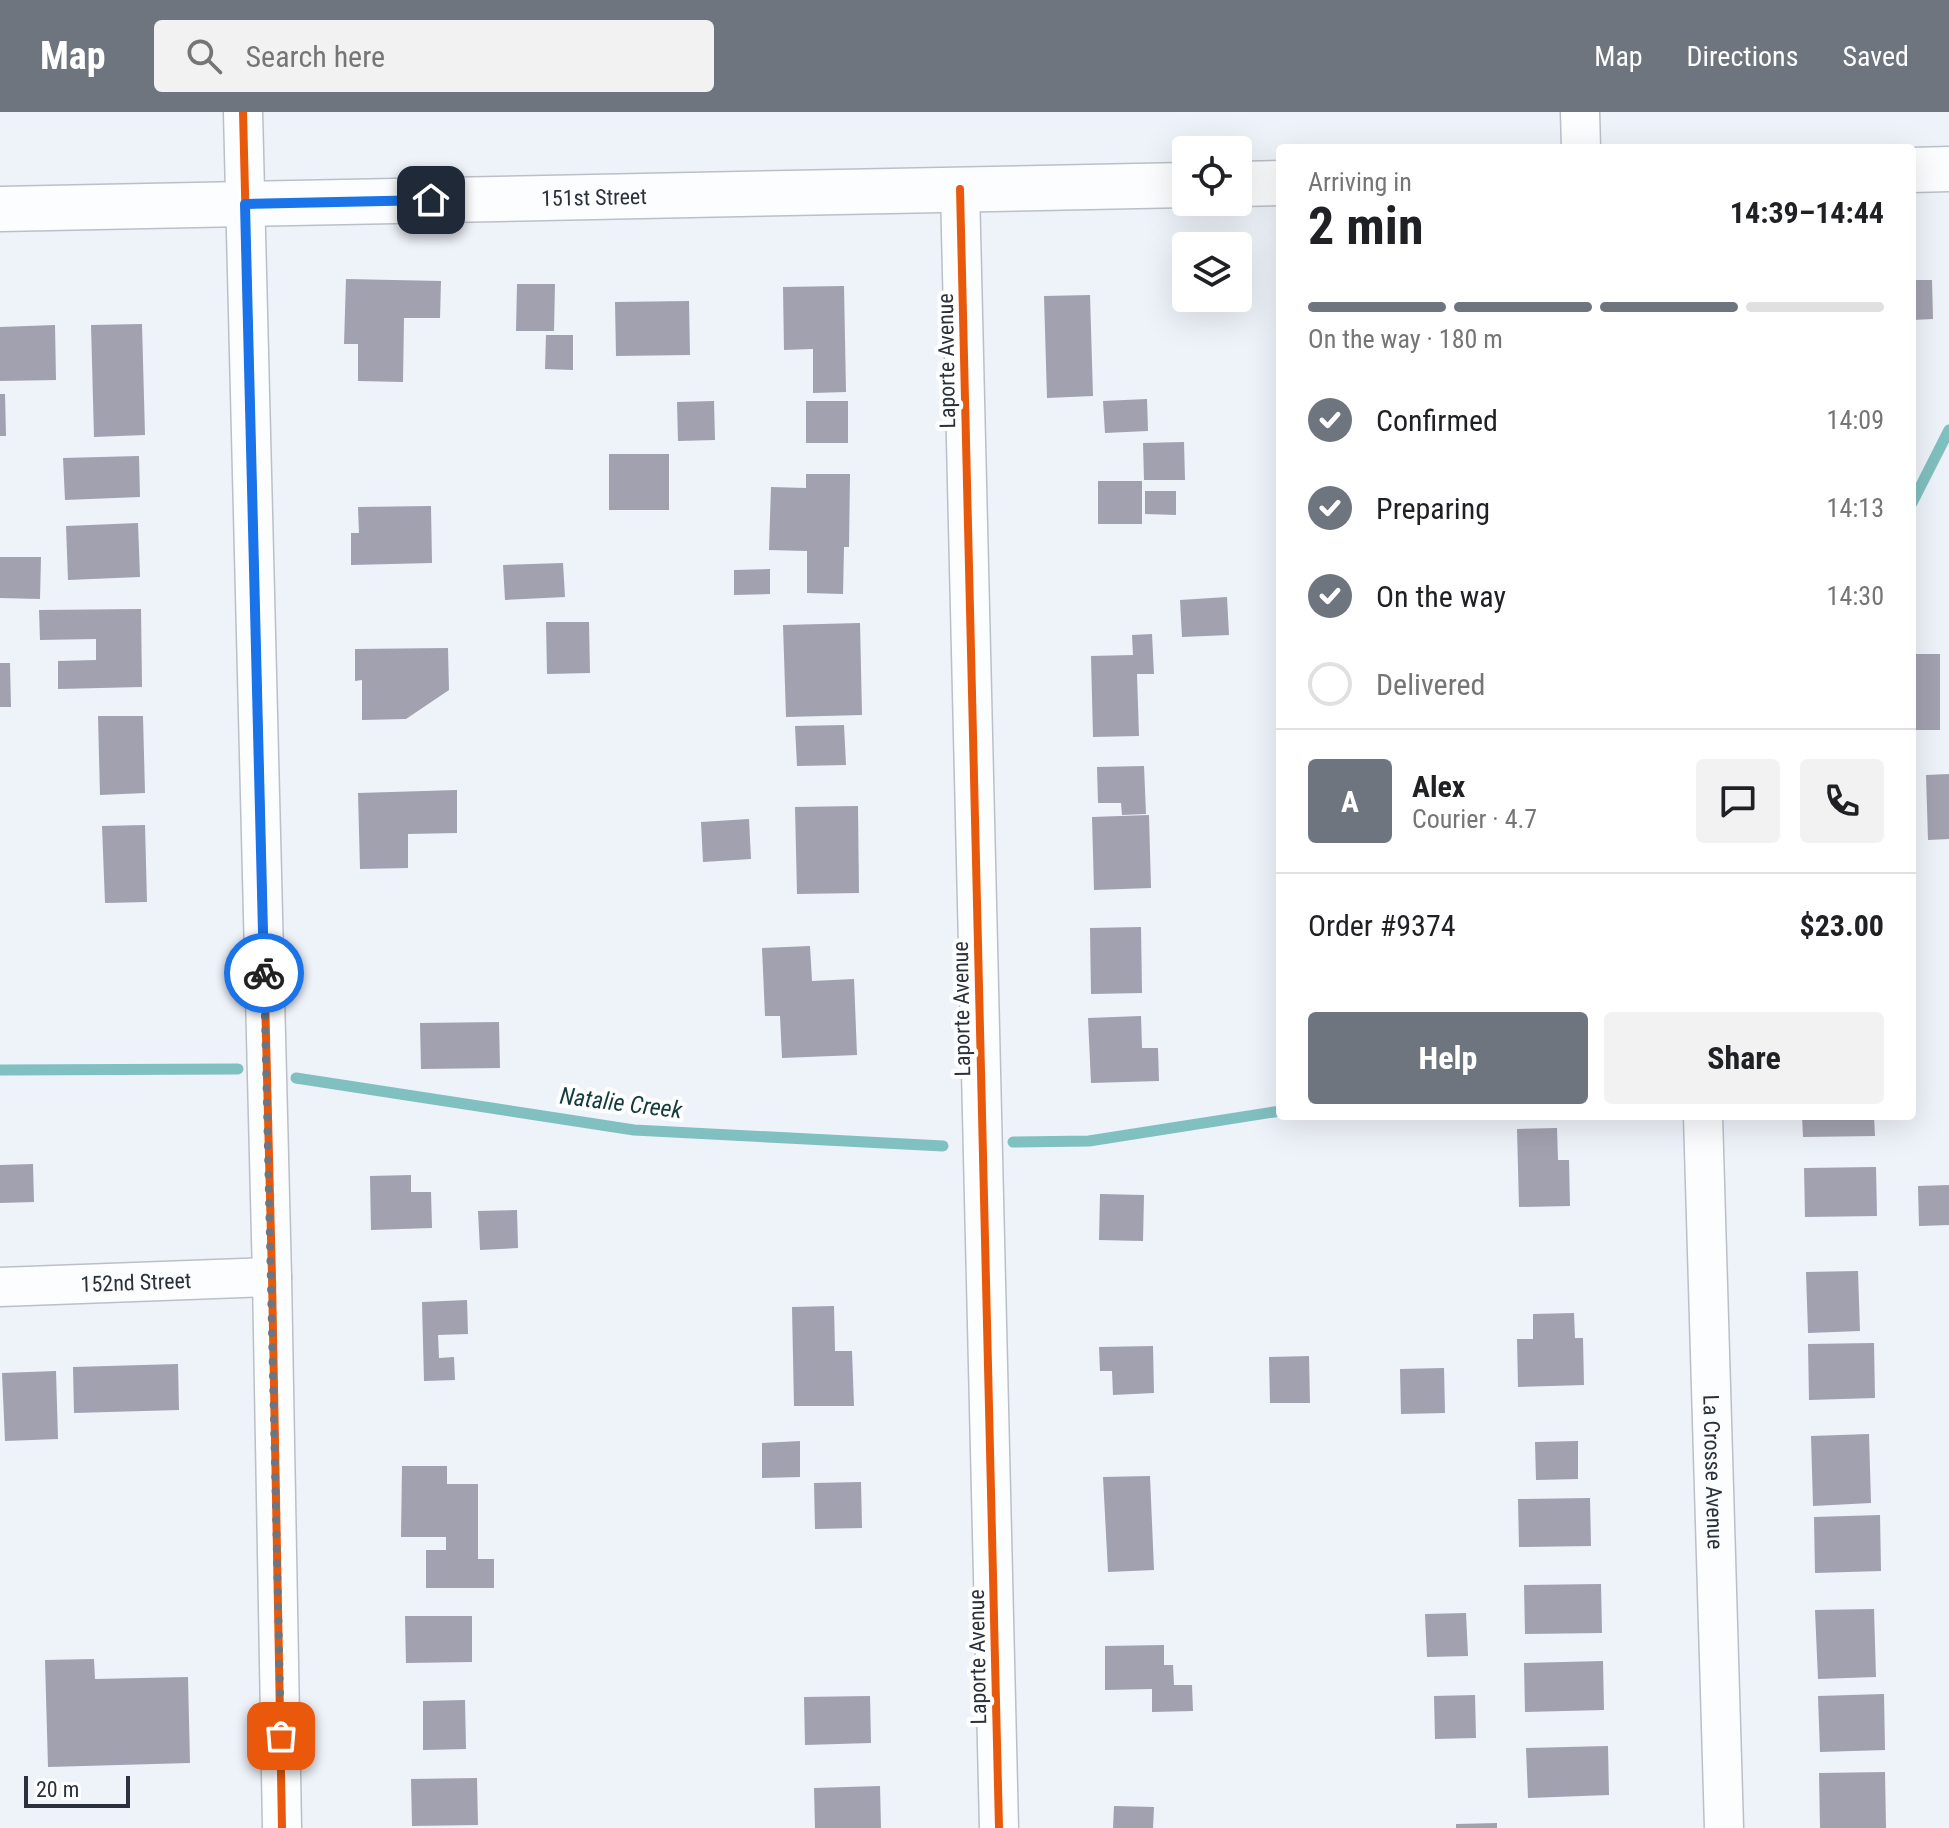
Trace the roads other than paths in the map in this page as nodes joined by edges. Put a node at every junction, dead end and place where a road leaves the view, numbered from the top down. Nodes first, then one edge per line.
1 (243, 112) edge
2 (1580, 112) edge
3 (1581, 144) edge
4 (1949, 169) edge
5 (1916, 170) edge
6 (1276, 183) edge
7 (1252, 184) edge
8 (1172, 185) edge
9 (960, 189) junction
10 (245, 204) junction
11 (0, 209) edge
12 (1703, 1120) edge
13 (272, 1277) junction
14 (0, 1287) edge
15 (282, 1828) edge
16 (999, 1828) edge
17 (1724, 1828) edge

1 - 10 street
2 - 3 street
4 - 5 street
6 - 7 street
8 - 9 street, 151st Street
9 - 10 street, 151st Street
9 - 16 street, Laporte Avenue
10 - 11 street, 151st Street
10 - 13 street
12 - 17 street, La Crosse Avenue
13 - 14 street, 152nd Street
13 - 15 street

